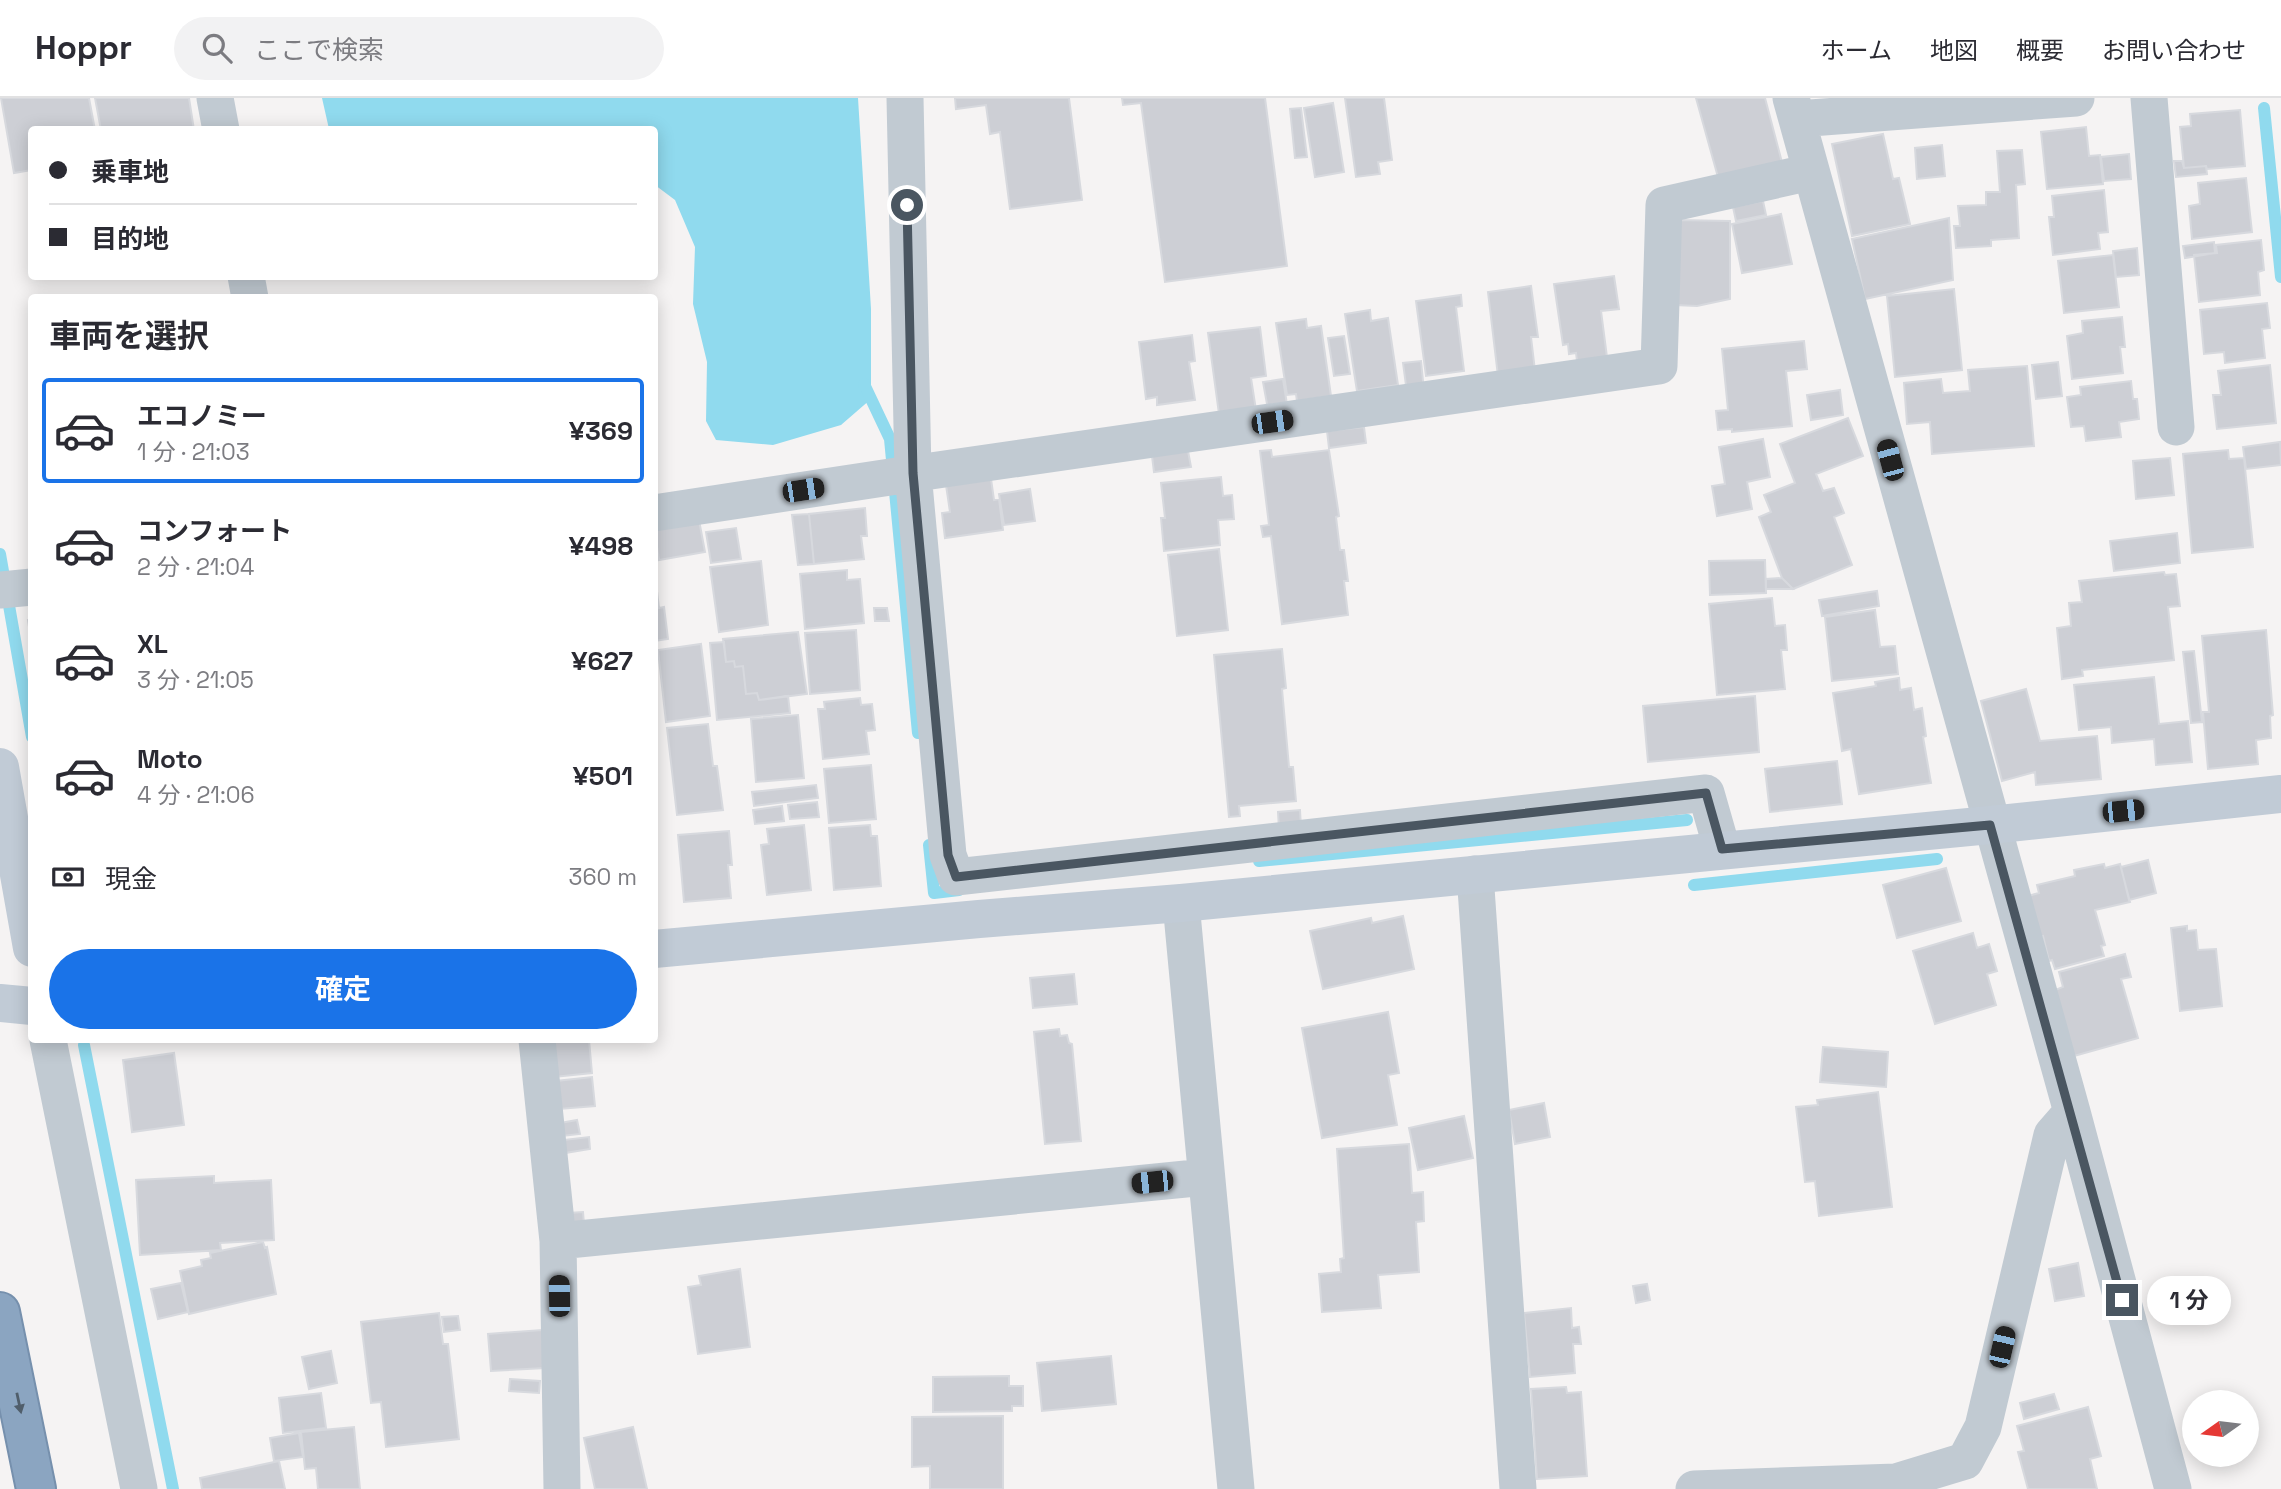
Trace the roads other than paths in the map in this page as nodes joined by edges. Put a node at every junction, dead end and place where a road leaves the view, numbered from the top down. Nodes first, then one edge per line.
1 (215, 98) edge
2 (905, 98) edge
3 (2149, 98) edge
4 (2054, 99) edge
5 (1794, 109) edge
6 (220, 126) edge
7 (1811, 172) junction
8 (2176, 427) dead end
9 (900, 475) junction
10 (658, 512) edge
11 (0, 767) edge
12 (2281, 794) edge
13 (1990, 825) junction
14 (1722, 849) junction
15 (1475, 874) junction
16 (1181, 903) junction
17 (28, 925) edge
18 (658, 949) edge
19 (0, 1003) edge
20 (28, 1006) edge
21 (49, 1043) edge
22 (537, 1043) edge
23 (2072, 1112) junction
24 (1206, 1177) junction
25 (558, 1241) junction
26 (0, 1312) edge
27 (1895, 1485) edge
28 (36, 1489) edge
29 (139, 1489) edge
30 (562, 1489) edge
31 (1236, 1489) edge
32 (1518, 1489) edge
33 (1694, 1489) edge
34 (2172, 1489) edge

1 - 6 street
2 - 9 street
3 - 8 street
4 - 5 street
5 - 7 street
7 - 9 street
7 - 13 street
9 - 10 street
9 - 14 street
11 - 17 street
12 - 13 street
13 - 14 street
13 - 23 street
14 - 15 street
15 - 16 street
15 - 32 street
16 - 18 street
16 - 24 street
19 - 20 street
21 - 29 street
22 - 25 street
23 - 27 street
23 - 34 street
24 - 25 street
24 - 31 street
25 - 30 street
26 -> 28 highway
27 - 33 street

